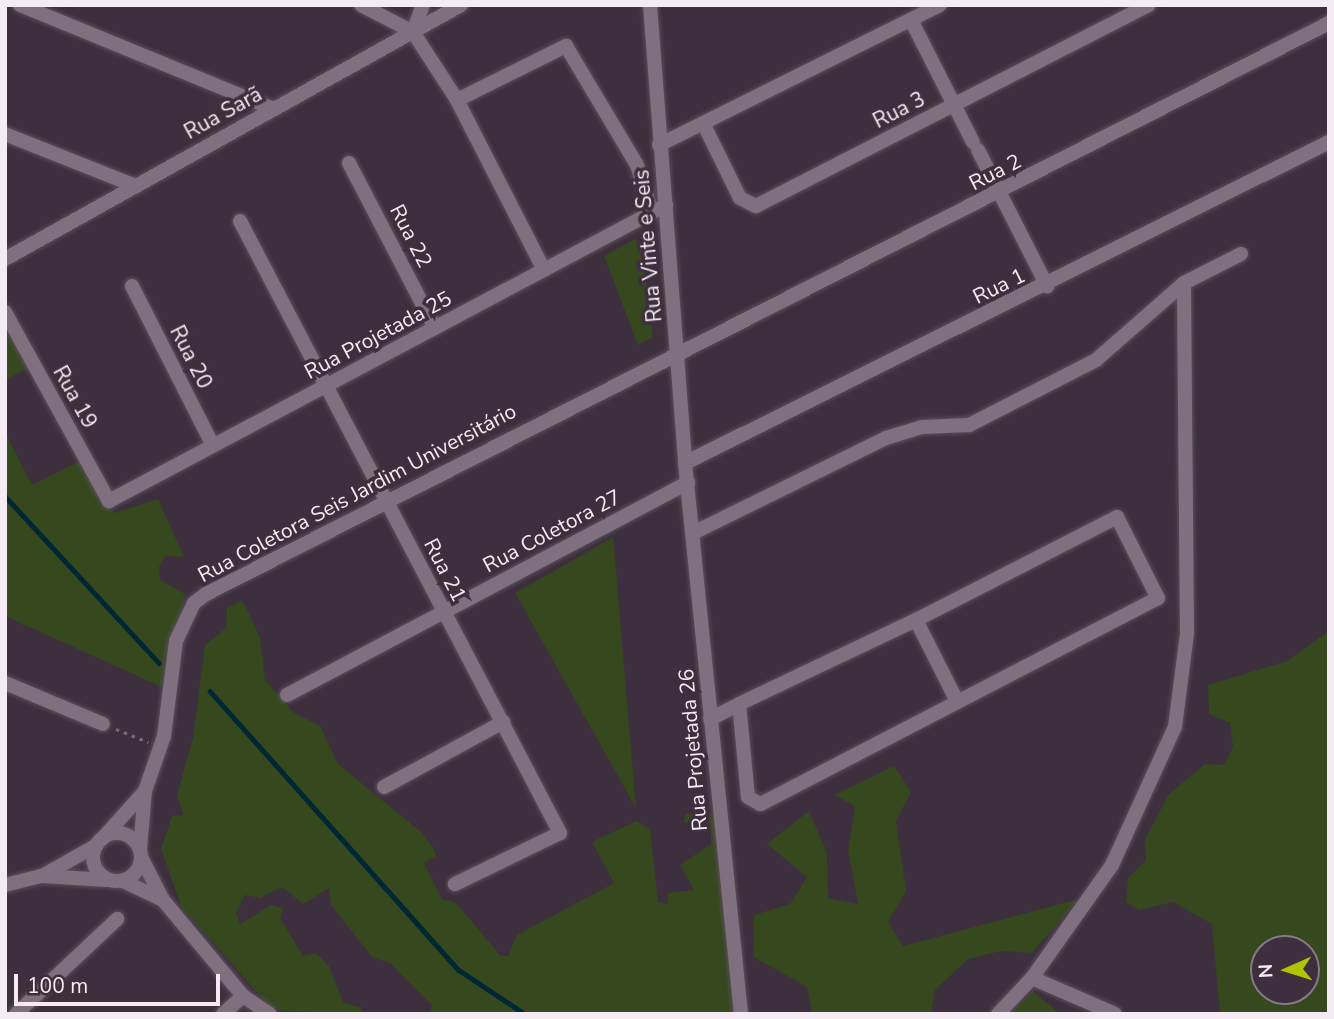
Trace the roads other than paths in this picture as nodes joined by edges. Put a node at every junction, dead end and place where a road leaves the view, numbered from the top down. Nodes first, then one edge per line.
1 (20, 5) edge
2 (361, 5) edge
3 (423, 5) edge
4 (461, 5) edge
5 (650, 5) edge
6 (940, 5) edge
7 (1148, 5) edge
8 (911, 20) junction
9 (1329, 23) edge
10 (413, 32) junction
11 (457, 100) junction
12 (954, 104) junction
13 (274, 109) junction
14 (705, 127) junction
15 (5, 134) edge
16 (1329, 142) edge
17 (659, 145) junction
18 (349, 163) dead end
19 (136, 186) junction
20 (1000, 193) junction
21 (666, 205) junction
22 (652, 213) junction
23 (240, 221) dead end
24 (1241, 254) dead end
25 (5, 259) edge
26 (544, 270) junction
27 (1184, 283) junction
28 (132, 286) dead end
29 (1046, 286) junction
30 (5, 312) edge
31 (435, 328) junction
32 (676, 350) junction
33 (324, 387) junction
34 (213, 446) junction
35 (685, 463) junction
36 (688, 483) junction
37 (386, 500) junction
38 (109, 501) joint
39 (693, 533) junction
40 (442, 612) junction
41 (916, 620) junction
42 (5, 683) edge
43 (287, 695) dead end
44 (957, 701) junction
45 (738, 704) junction
46 (709, 719) junction
47 (503, 722) junction
48 (103, 724) road end
49 (384, 787) dead end
50 (145, 791) junction
51 (99, 842) junction
52 (141, 853) junction
53 (43, 876) junction
54 (107, 880) junction
55 (124, 881) junction
56 (455, 884) dead end
57 (5, 885) edge
58 (163, 900) junction
59 (117, 919) dead end
60 (1032, 978) junction
61 (243, 996) junction
62 (16, 1014) edge
63 (223, 1014) edge
64 (270, 1014) edge
65 (741, 1014) edge
66 (998, 1014) edge
67 (1115, 1014) edge

1 - 13 street
2 - 10 street
3 - 10 street
4 - 10 street, Rua Sarã
5 - 17 street, Rua Vinte e Seis
6 - 8 street
7 - 12 street, Rua 3
8 - 12 street
8 - 14 street
9 - 20 street, Rua 2
10 - 11 street
10 - 13 street, Rua Sarã
11 - 22 street
11 - 26 street
12 - 14 street, Rua 3
12 - 20 street
13 - 19 street, Rua Sarã
14 - 17 street
15 - 19 street
16 - 29 street, Rua 1
17 - 21 street, Rua Vinte e Seis
18 - 31 street, Rua 22
19 - 25 street, Rua Sarã
20 - 29 street
20 - 32 street, Rua 2
21 - 22 street, Rua Projetada 25
21 - 32 street, Rua Vinte e Seis
22 - 26 street, Rua Projetada 25
23 - 33 street, Rua 21
24 - 27 street
26 - 31 street, Rua Projetada 25
27 - 39 street
27 - 60 street
28 - 34 street, Rua 20
29 - 35 street, Rua 1
30 - 38 street, Rua 19
31 - 33 street, Rua Projetada 25
32 - 35 street, Rua Vinte e Seis
32 - 37 street, Rua Coletora Seis Jardim Universitário
33 - 34 street, Rua Projetada 25
33 - 37 street, Rua 21
34 - 38 street, Rua Projetada 25
35 - 36 street, Rua Vinte e Seis
36 - 39 street, Rua Projetada 26
36 - 40 street, Rua Coletora 27
37 - 40 street, Rua 21
37 - 50 street, Rua Coletora Seis Jardim Universitário
39 - 46 street, Rua Projetada 26
40 - 43 street, Rua Coletora 27
40 - 47 street, Rua 21
41 - 44 street
41 - 44 street
41 - 45 street
42 - 48 street
44 - 45 street
45 - 46 street
46 - 65 street, Rua Projetada 26
47 - 49 street
47 - 56 street, Rua 21
50 - 51 street
50 - 52 street
51 - 52 street
51 - 53 street
51 - 54 street
52 - 55 street
52 - 58 street
53 - 54 street
53 - 57 street
54 - 55 street
55 - 58 street
58 - 61 street
59 - 62 street
60 - 66 street
60 - 67 street
61 - 63 street
61 - 64 street

